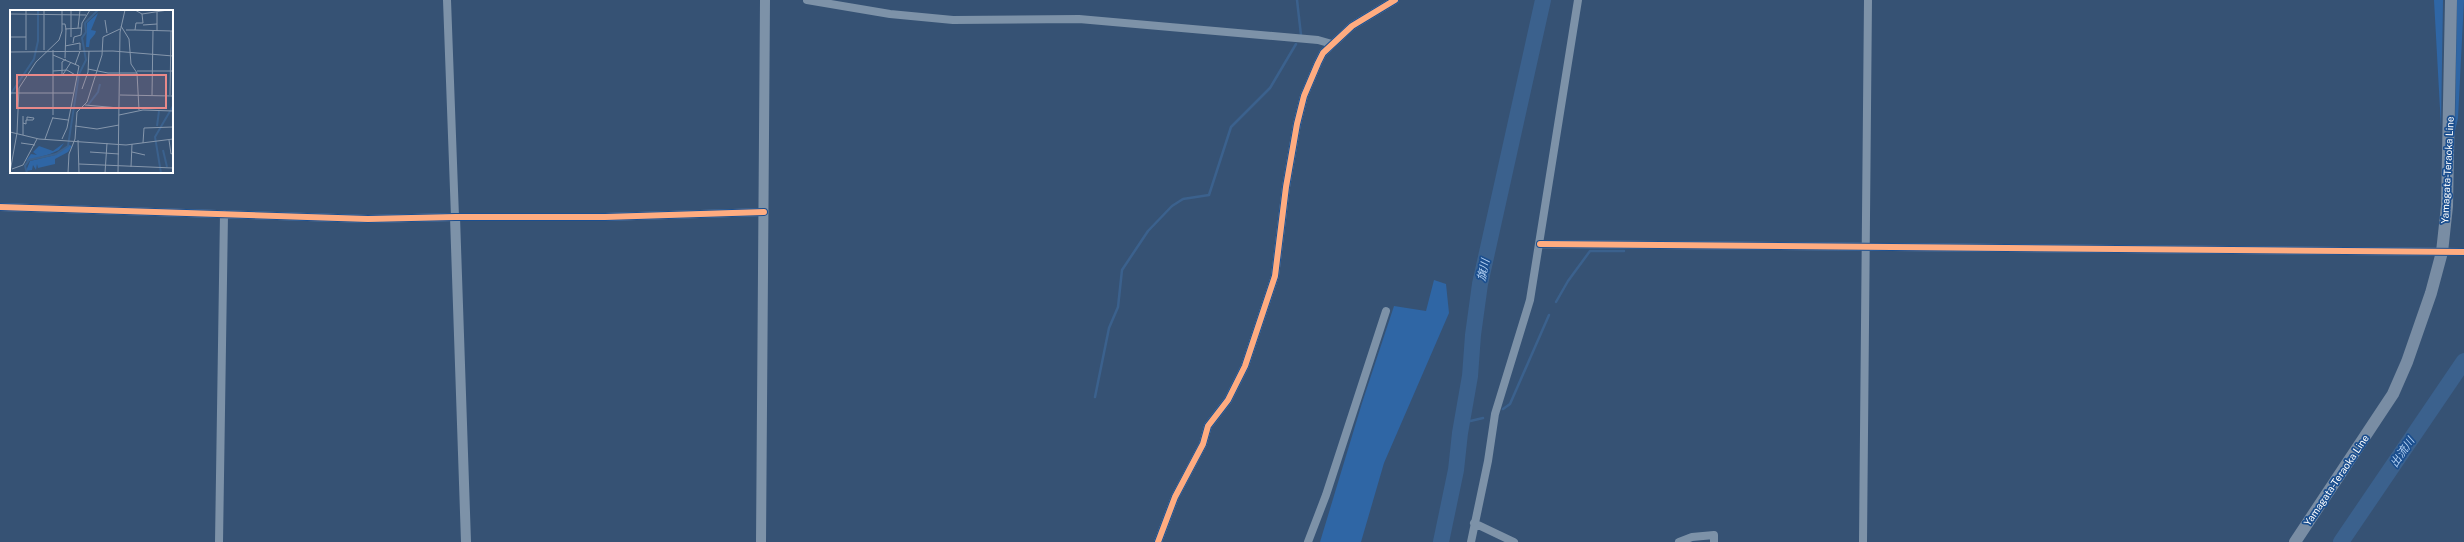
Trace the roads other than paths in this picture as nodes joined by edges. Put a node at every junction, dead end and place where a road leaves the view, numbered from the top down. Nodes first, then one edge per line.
1 (447, 0) edge
2 (765, 0) edge
3 (807, 0) edge
4 (1395, 0) edge
5 (1578, 0) edge
6 (1868, 0) edge
7 (2451, 0) edge
8 (1332, 44) junction
9 (0, 206) edge
10 (764, 212) junction
11 (224, 214) junction
12 (455, 217) junction
13 (1540, 244) junction
14 (1865, 247) junction
15 (2442, 252) junction
16 (2464, 252) edge
17 (1386, 311) dead end
18 (1474, 523) junction
19 (219, 542) edge
20 (466, 542) edge
21 (761, 542) edge
22 (1158, 542) edge
23 (1308, 542) edge
24 (1471, 542) edge
25 (1514, 542) edge
26 (1679, 542) edge
27 (1714, 542) edge
28 (1863, 542) edge
29 (2295, 542) edge

1 - 12 street
2 - 10 street
3 - 8 street
4 - 8 street
5 - 13 street
6 - 14 street
7 - 15 main road, Yamagata-Teraoka Line
8 - 22 street
9 - 11 street
10 - 12 street
10 - 21 street
11 - 12 street
11 - 19 street
12 - 20 street
13 - 14 street
13 - 18 street
14 - 15 street
14 - 28 street
15 - 16 street
15 - 29 main road, Yamagata-Teraoka Line
17 - 23 street
18 - 24 street
18 - 25 street
26 - 27 street

